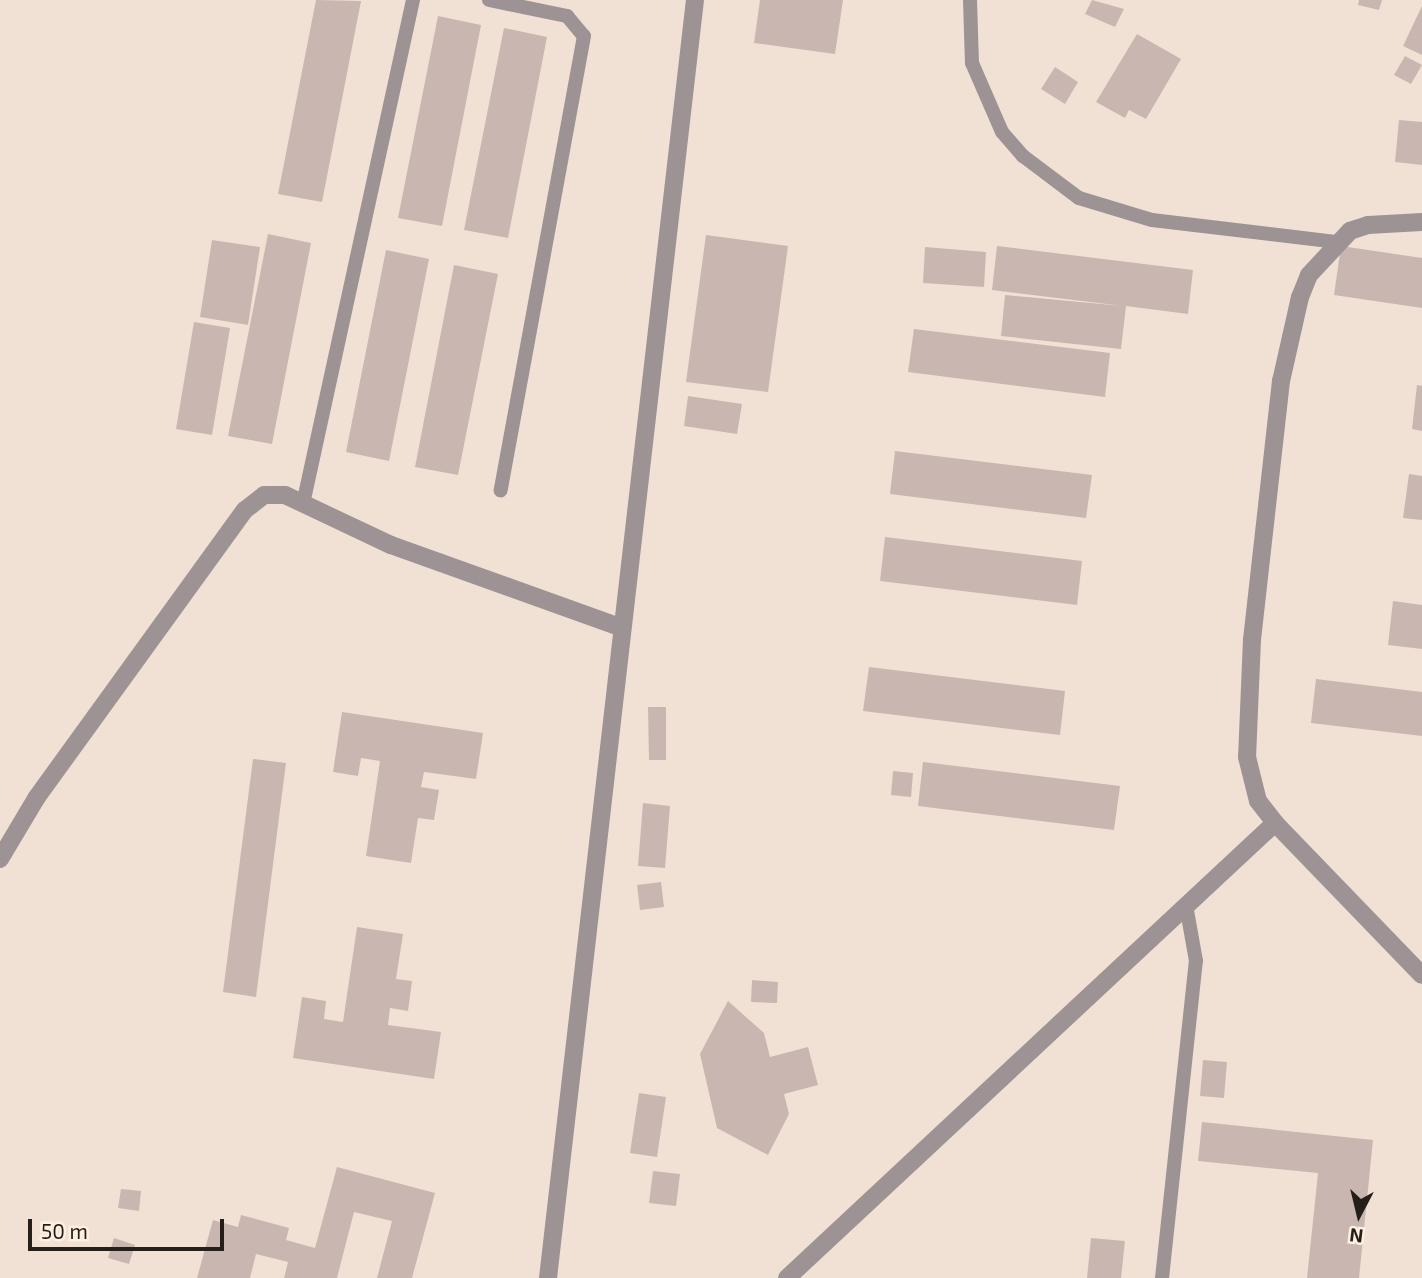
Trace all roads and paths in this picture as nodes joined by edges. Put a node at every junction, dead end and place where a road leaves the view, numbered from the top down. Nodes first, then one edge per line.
1 (413, 0) edge
2 (489, 0) edge
3 (695, 0) edge
4 (970, 0) edge
5 (1422, 222) edge
6 (1336, 242) junction
7 (501, 490) dead end
8 (303, 504) junction
9 (620, 628) junction
10 (1275, 823) junction
11 (0, 859) edge
12 (1186, 905) junction
13 (1422, 975) edge
14 (548, 1278) edge
15 (787, 1278) edge
16 (1162, 1278) edge

1 - 8 lane
2 - 7 lane
3 - 9 street
4 - 6 lane
5 - 6 street
6 - 10 street
8 - 9 street
8 - 11 street
9 - 14 street
10 - 12 street
10 - 13 street
12 - 15 street
12 - 16 lane

